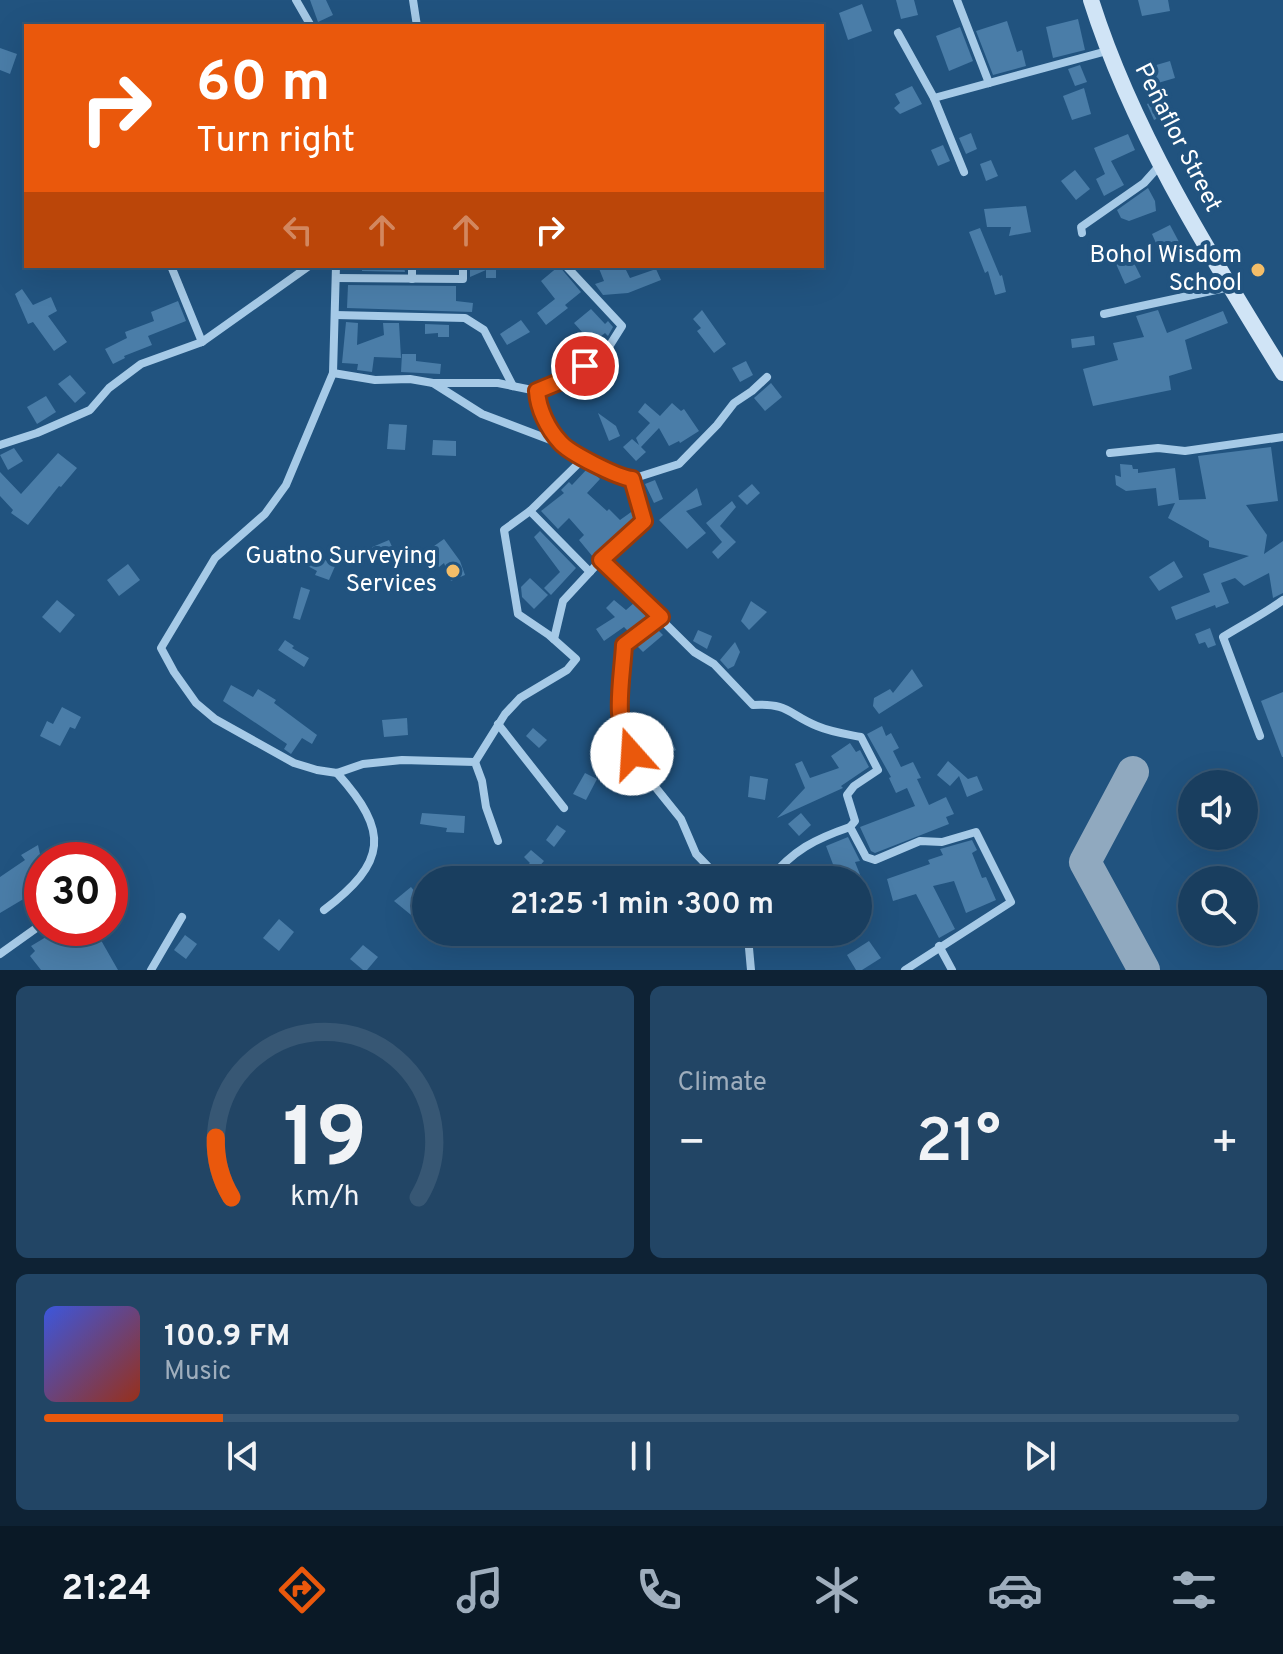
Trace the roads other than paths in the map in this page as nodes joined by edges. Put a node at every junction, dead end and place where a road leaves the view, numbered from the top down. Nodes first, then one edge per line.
1 (296, 0) edge
2 (413, 0) edge
3 (957, 0) edge
4 (1091, 0) edge
5 (310, 24) edge
6 (417, 24) edge
7 (898, 33) dead end
8 (1107, 51) junction
9 (989, 83) junction
10 (934, 98) junction
11 (1162, 164) junction
12 (964, 172) dead end
13 (1082, 233) dead end
14 (172, 268) edge
15 (306, 268) edge
16 (336, 268) edge
17 (412, 268) edge
18 (463, 268) edge
19 (568, 268) edge
20 (336, 278) junction
21 (412, 279) junction
22 (1230, 287) junction
23 (1104, 314) dead end
24 (335, 315) junction
25 (202, 342) junction
26 (333, 373) junction
27 (1283, 373) edge
28 (767, 377) dead end
29 (433, 383) junction
30 (513, 386) junction
31 (537, 391) junction
32 (1283, 437) edge
33 (561, 444) junction
34 (0, 445) edge
35 (1110, 453) dead end
36 (581, 456) junction
37 (632, 479) junction
38 (530, 511) junction
39 (601, 560) junction
40 (590, 572) junction
41 (1283, 600) edge
42 (661, 617) junction
43 (554, 639) junction
44 (498, 724) junction
45 (1260, 736) dead end
46 (475, 762) junction
47 (337, 773) junction
48 (564, 808) dead end
49 (850, 827) junction
50 (498, 841) dead end
51 (708, 866) edge
52 (781, 866) edge
53 (324, 910) dead end
54 (182, 917) dead end
55 (24, 937) edge
56 (750, 946) edge
57 (939, 946) junction
58 (0, 954) edge
59 (151, 970) edge
60 (751, 970) edge
61 (905, 970) edge
62 (952, 970) edge

1 - 5 street
2 - 6 street
3 - 9 street
4 - 8 main road, Peñaflor Street
7 - 10 street
8 - 9 street
8 - 11 main road, Peñaflor Street
9 - 10 street
10 - 12 street
11 - 13 street
11 - 22 main road, Peñaflor Street
14 - 25 street
15 - 25 street
16 - 20 street
17 - 21 street
18 - 21 street
19 - 31 street
20 - 21 street
20 - 24 street
22 - 23 street
22 - 27 main road, Peñaflor Street
24 - 26 street
24 - 30 street
25 - 34 street
26 - 29 street
26 - 47 street
28 - 37 street
29 - 30 street
29 - 33 street
30 - 31 street
31 - 33 street
32 - 35 street
33 - 36 street
36 - 37 street
36 - 38 street
37 - 39 street
38 - 40 street
38 - 43 street
39 - 40 street
39 - 42 street
40 - 43 street
41 - 45 street
42 - 49 street
42 - 51 street
43 - 44 street
44 - 46 street
44 - 48 street
46 - 47 street
46 - 50 street
47 - 53 street
49 - 52 street
49 - 57 street
54 - 59 street
55 - 58 street
56 - 60 street
57 - 61 street
57 - 62 street

